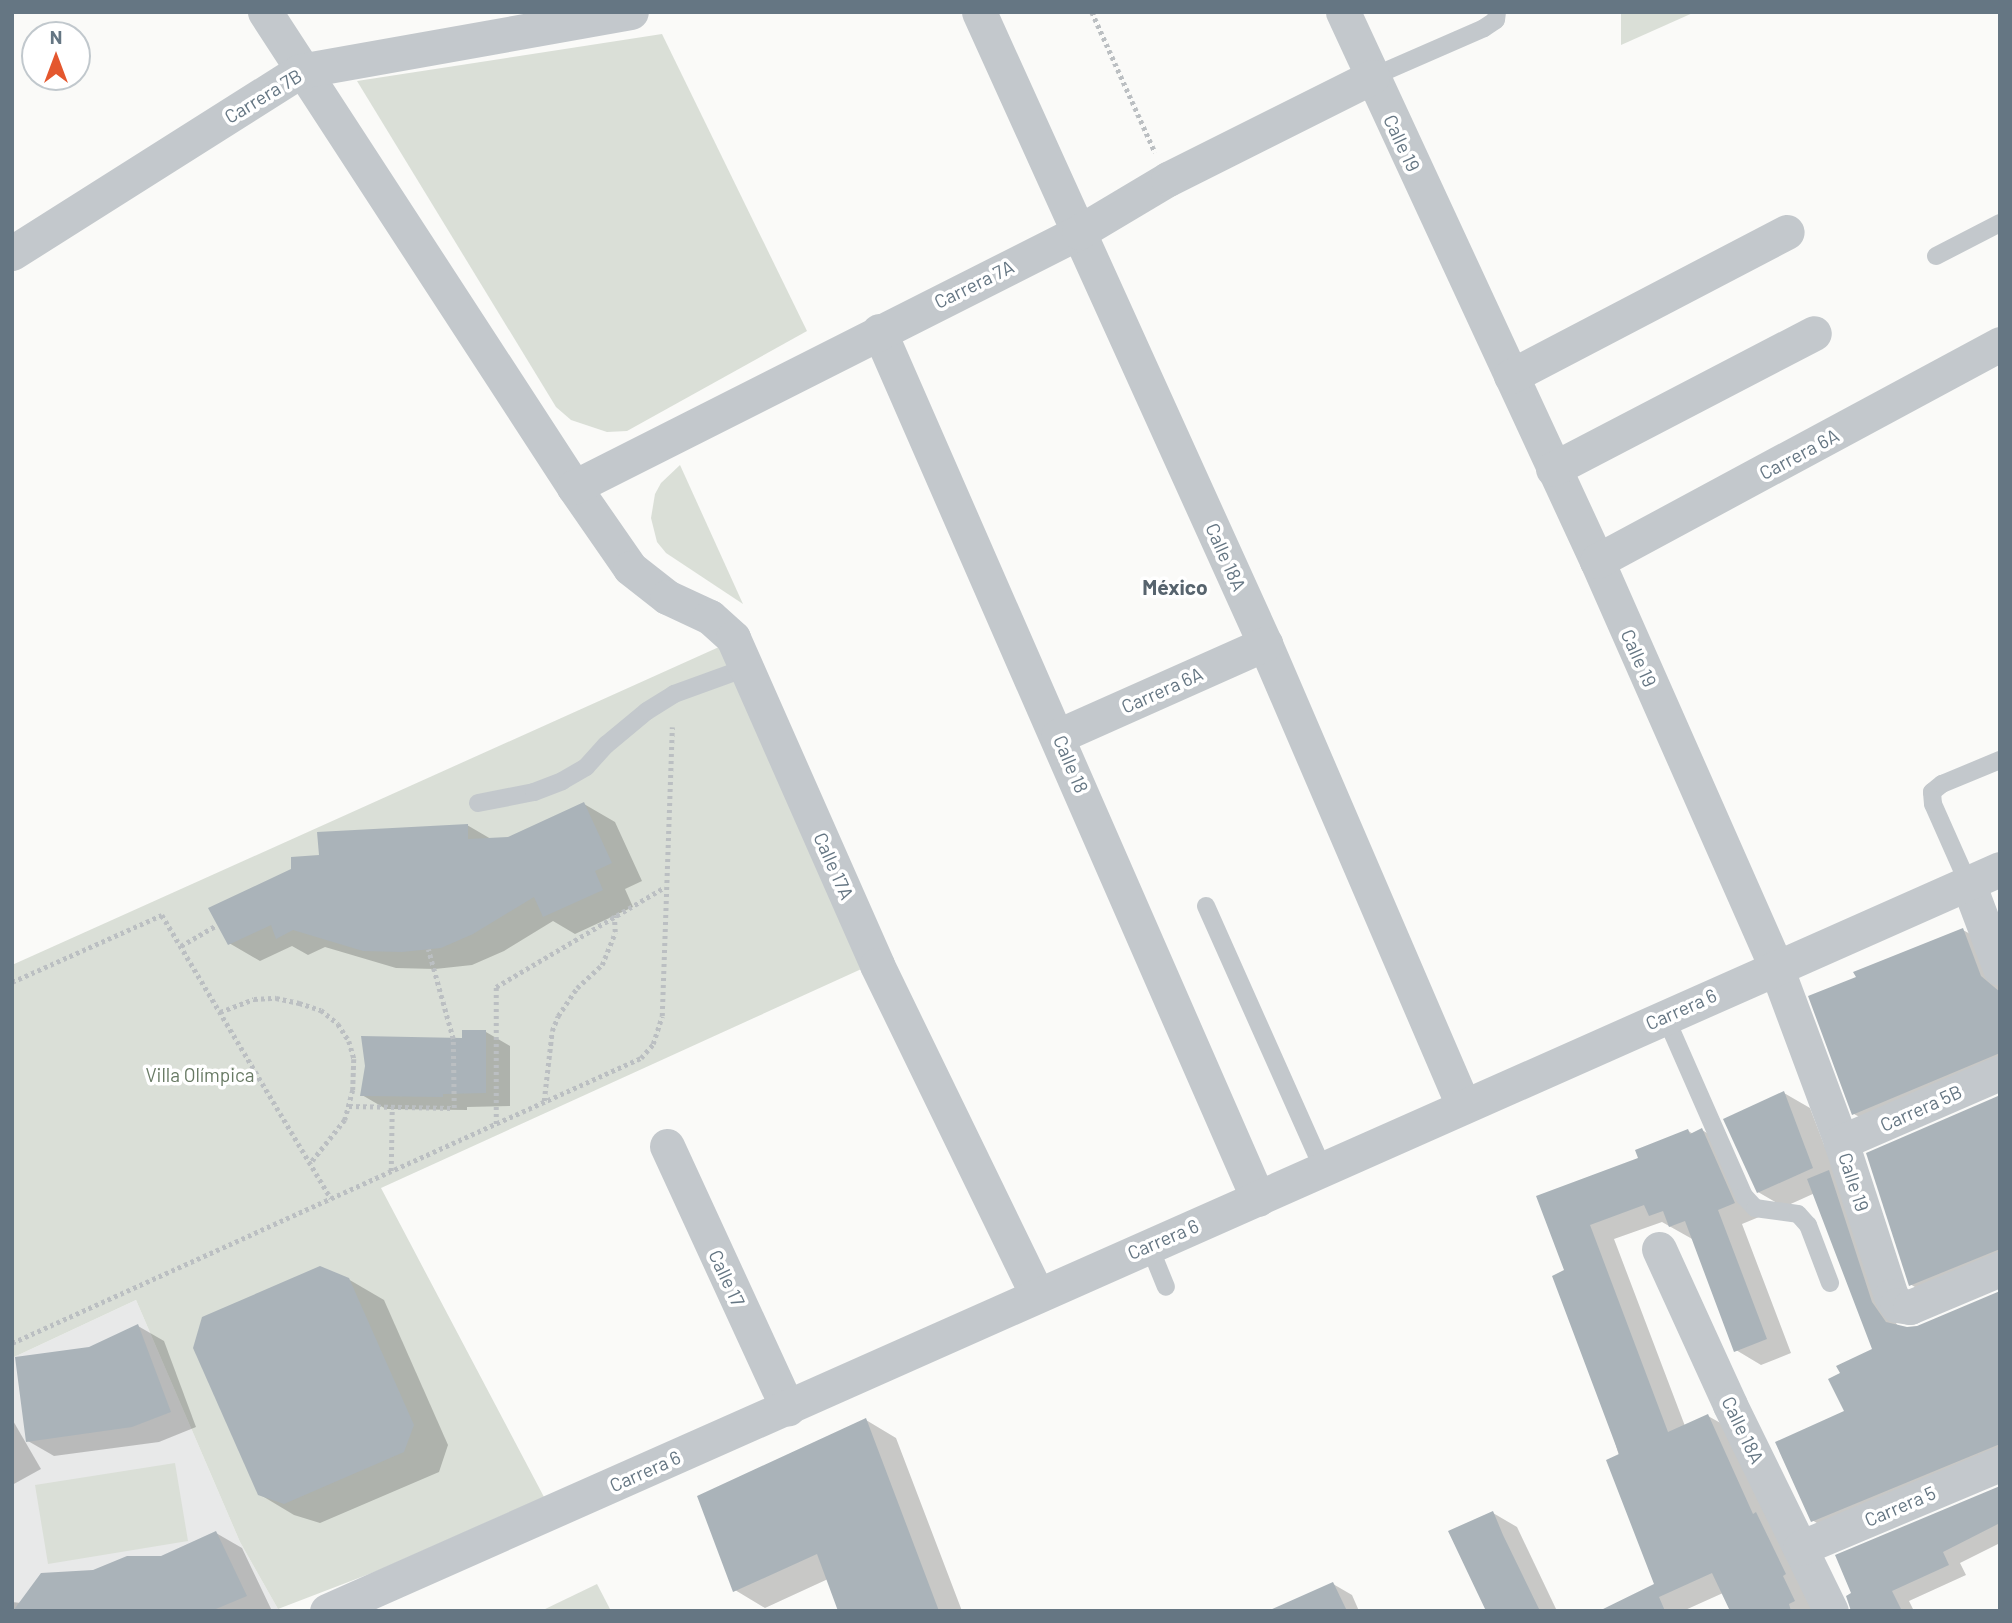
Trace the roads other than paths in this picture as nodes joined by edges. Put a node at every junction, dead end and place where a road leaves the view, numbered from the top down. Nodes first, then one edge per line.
1 (265, 12) edge
2 (631, 12) edge
3 (979, 12) edge
4 (1343, 12) edge
5 (1497, 12) edge
6 (300, 71) junction
7 (1372, 77) junction
8 (2000, 223) edge
9 (1079, 232) junction
10 (1787, 232) dead end
11 (12, 253) edge
12 (1936, 256) dead end
13 (879, 331) junction
14 (1814, 333) dead end
15 (2000, 344) edge
16 (1511, 376) junction
17 (1553, 469) junction
18 (574, 487) junction
19 (1597, 561) junction
20 (1265, 644) junction
21 (746, 668) junction
22 (1058, 736) junction
23 (2000, 760) edge
24 (478, 803) dead end
25 (2000, 870) edge
26 (1968, 883) junction
27 (1206, 906) dead end
28 (1776, 967) junction
29 (2000, 968) edge
30 (1665, 1016) junction
31 (2000, 1073) edge
32 (1463, 1105) junction
33 (1841, 1142) junction
34 (667, 1146) dead end
35 (1322, 1169) junction
36 (1258, 1199) junction
37 (1149, 1245) junction
38 (1659, 1248) dead end
39 (2000, 1269) edge
40 (1830, 1283) dead end
41 (1166, 1287) dead end
42 (1037, 1295) junction
43 (788, 1409) junction
44 (2000, 1464) edge
45 (1801, 1548) junction
46 (327, 1611) edge
47 (1831, 1611) edge

1 - 6 street, Calle 17A
2 - 6 street, Carrera 7B
3 - 9 street, Calle 18A
4 - 7 street, Calle 19
5 - 7 lane
6 - 11 street, Carrera 7B
6 - 18 street, Calle 17A
7 - 9 street, Carrera 7A
7 - 16 street, Calle 19
8 - 12 lane
9 - 13 street, Carrera 7A
9 - 20 street, Calle 18A
10 - 16 street
13 - 18 street, Carrera 7A
13 - 22 street, Calle 18
14 - 17 street
15 - 19 street, Carrera 6A
16 - 17 street, Calle 19
17 - 19 street, Calle 19
18 - 21 street, Calle 17A
19 - 28 street, Calle 19
20 - 22 street, Carrera 6A
20 - 32 street, Calle 18A
21 - 24 lane
21 - 42 street, Calle 17A
22 - 36 street, Calle 18
23 - 26 lane
25 - 26 street, Carrera 6
26 - 28 street, Carrera 6
26 - 29 street
27 - 35 lane
28 - 30 street, Carrera 6
28 - 33 street, Calle 19
30 - 32 street, Carrera 6
30 - 40 lane
31 - 33 street, Carrera 5B
32 - 35 street, Carrera 6
33 - 39 street, Calle 19
34 - 43 street, Calle 17
35 - 36 street, Carrera 6
36 - 37 street, Carrera 6
37 - 41 lane
37 - 42 street, Carrera 6
38 - 45 street, Calle 18A
42 - 43 street, Carrera 6
43 - 46 street, Carrera 6
44 - 45 street, Carrera 5
45 - 47 street, Calle 18A

